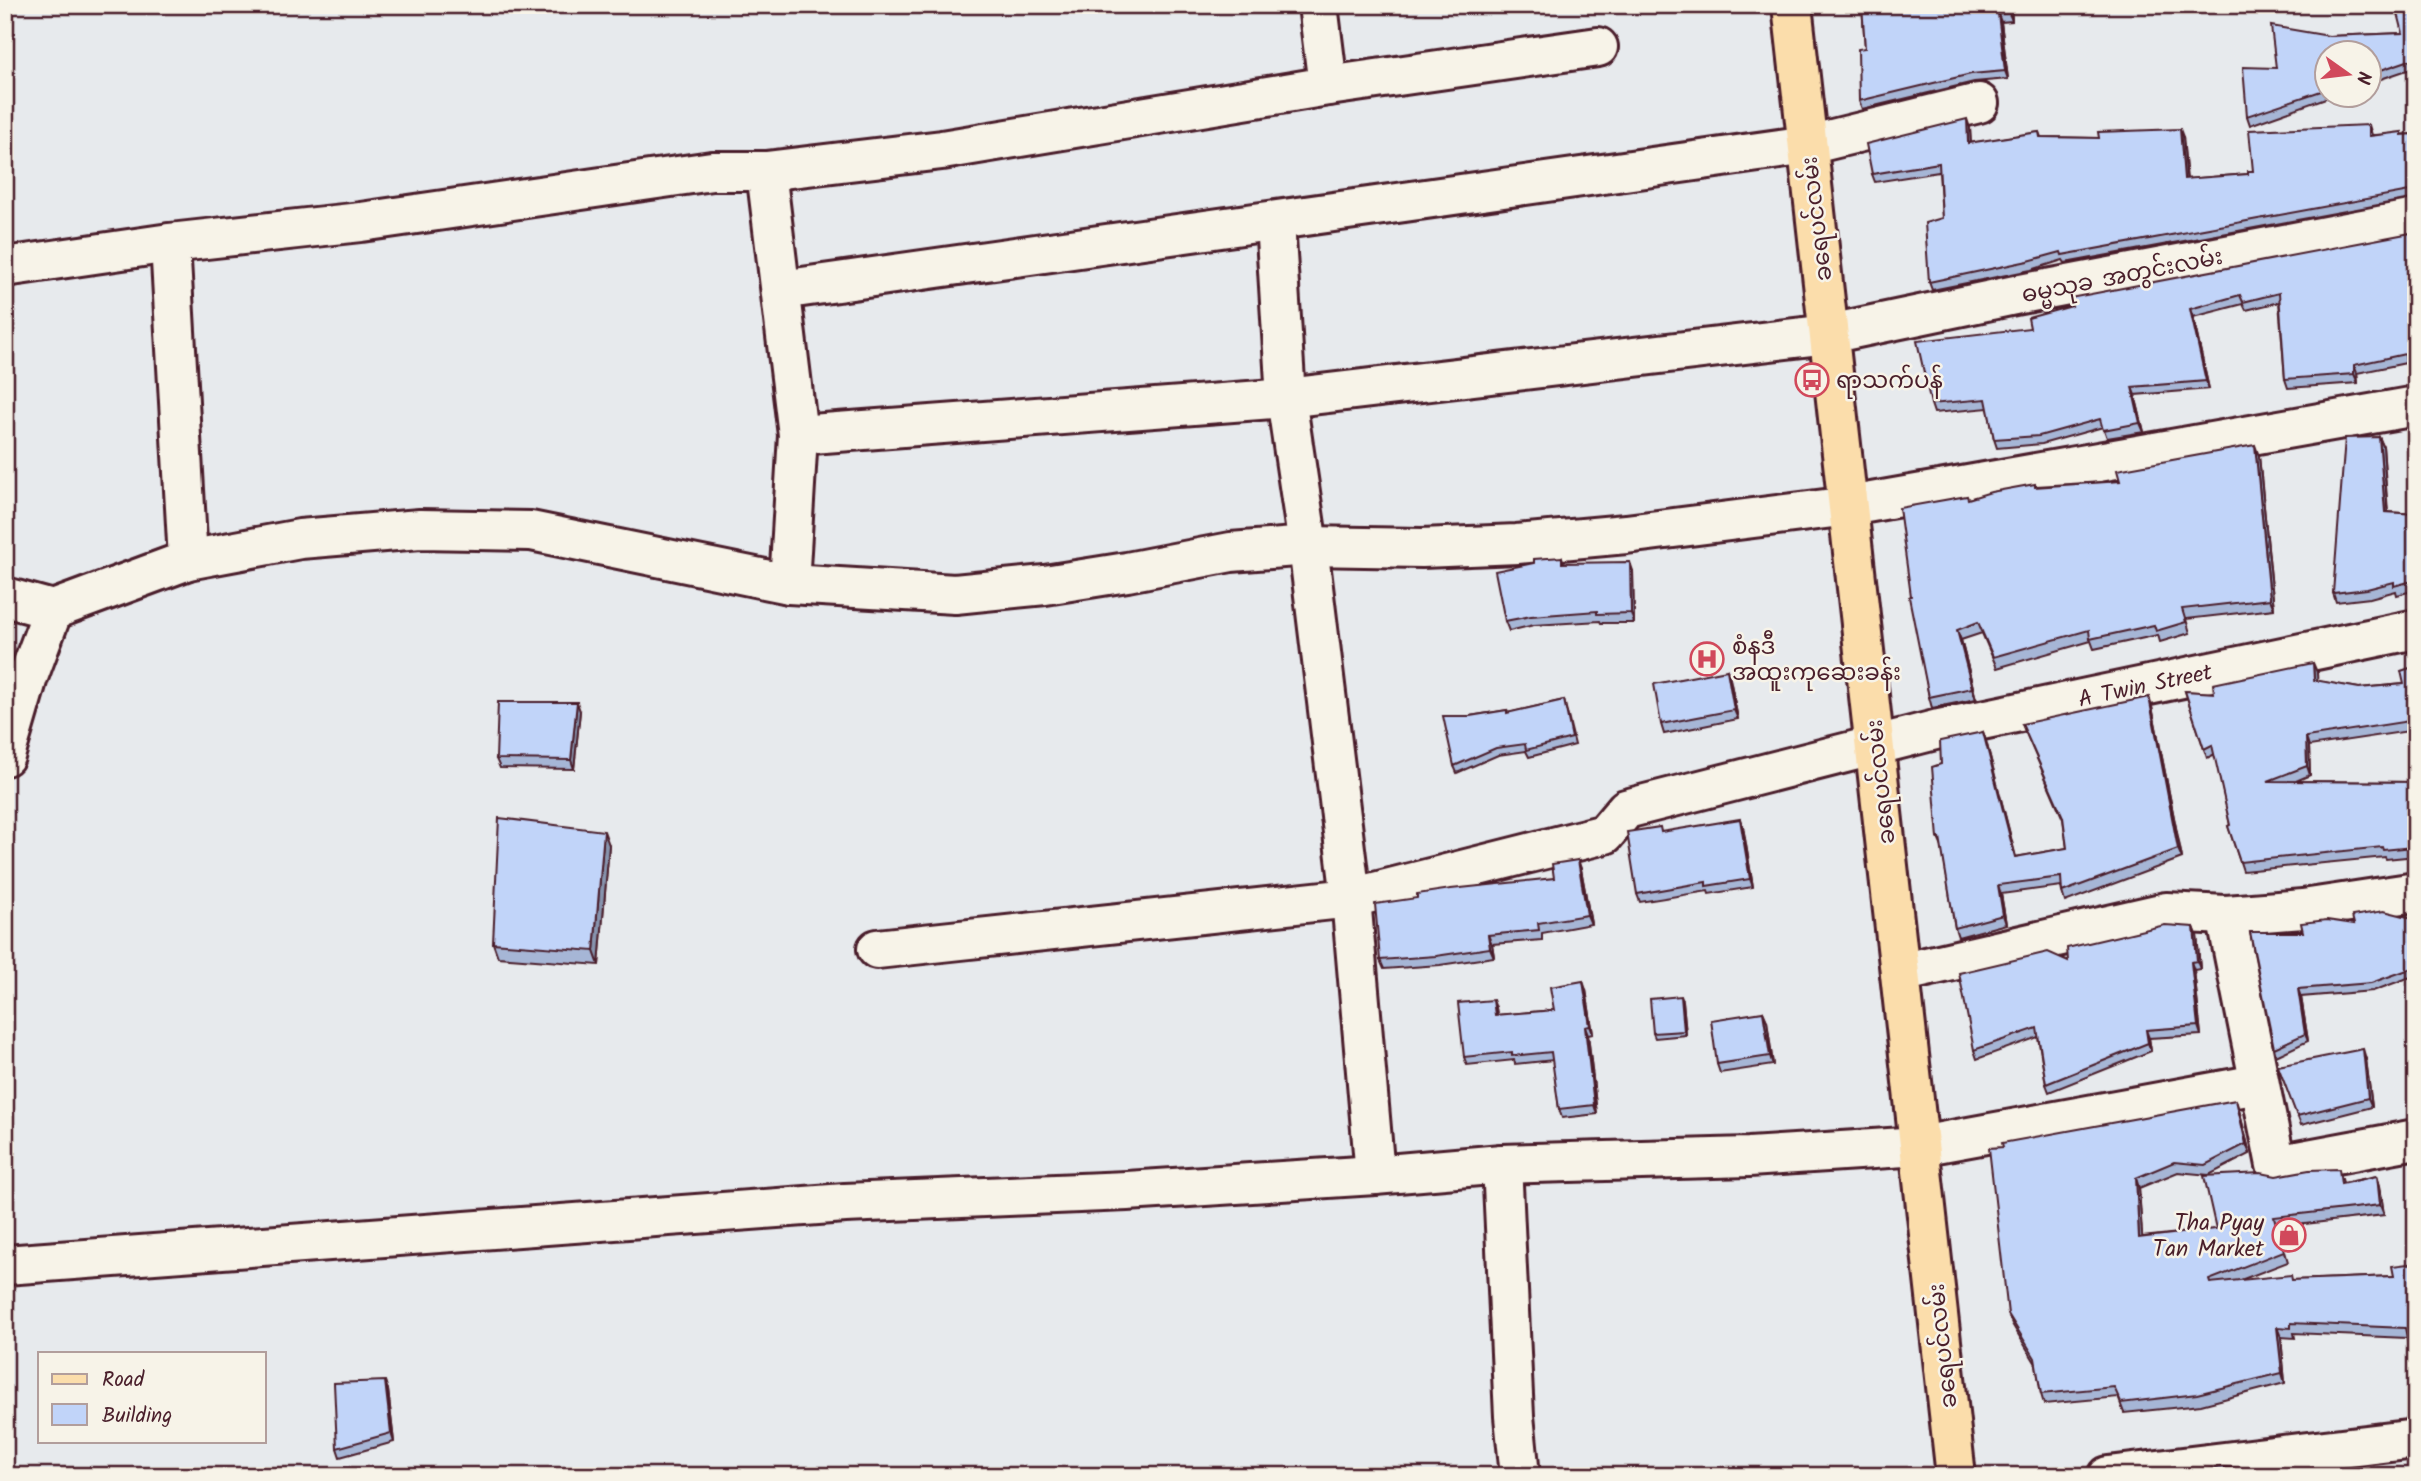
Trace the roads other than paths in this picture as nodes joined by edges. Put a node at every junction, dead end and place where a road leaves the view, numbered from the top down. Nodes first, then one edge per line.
1 (1318, 5) edge
2 (1792, 5) edge
3 (1598, 47) dead end
4 (1328, 86) junction
5 (1979, 103) dead end
6 (1808, 145) junction
7 (766, 172) junction
8 (2416, 219) edge
9 (1275, 222) junction
10 (170, 243) junction
11 (5, 267) edge
12 (781, 290) junction
13 (1829, 334) junction
14 (1286, 398) junction
15 (2416, 406) edge
16 (798, 435) junction
17 (1849, 506) junction
18 (1308, 546) junction
19 (187, 560) junction
20 (789, 584) junction
21 (5, 597) edge
22 (53, 610) junction
23 (2416, 629) edge
24 (1876, 745) junction
25 (5, 756) edge
26 (2416, 892) edge
27 (1351, 898) junction
28 (2225, 915) junction
29 (877, 949) dead end
30 (1900, 972) junction
31 (2258, 1084) junction
32 (2416, 1139) edge
33 (1920, 1146) junction
34 (1502, 1164) junction
35 (1375, 1175) junction
36 (5, 1265) edge
37 (2416, 1440) edge
38 (2312, 1464) edge
39 (1520, 1476) edge
40 (1956, 1476) edge
41 (2108, 1476) edge

1 - 4 street
2 - 6 main road, ခရေပင်လမ်း
3 - 4 street
4 - 7 street
5 - 6 street
6 - 9 street
6 - 13 main road, ခရေပင်လမ်း
7 - 10 street
7 - 12 street
8 - 13 street, ဓမ္မသုခ အတွင်းလမ်း
9 - 12 street
9 - 14 street
10 - 11 street
10 - 19 street
12 - 16 street
13 - 14 street, ဓမ္မသုခ အတွင်းလမ်း
13 - 17 main road, ခရေပင်လမ်း
14 - 16 street, ဓမ္မသုခ အတွင်းလမ်း
14 - 18 street
15 - 17 street
16 - 20 street
17 - 18 street
17 - 24 main road, ခရေပင်လမ်း
18 - 20 street
18 - 27 street
19 - 20 street
19 - 22 street
21 - 22 street
22 - 25 street
23 - 24 street, A Twin Street
24 - 27 street, A Twin Street
24 - 30 main road, ခရေပင်လမ်း
26 - 28 street
27 - 29 street, A Twin Street
27 - 35 street
28 - 30 street
28 - 31 street
30 - 33 main road, ခရေပင်လမ်း
31 - 32 street
31 - 33 street
33 - 34 street
33 - 40 main road, ခရေပင်လမ်း
34 - 35 street
34 - 39 street
35 - 36 street
37 - 38 street
38 - 41 street

